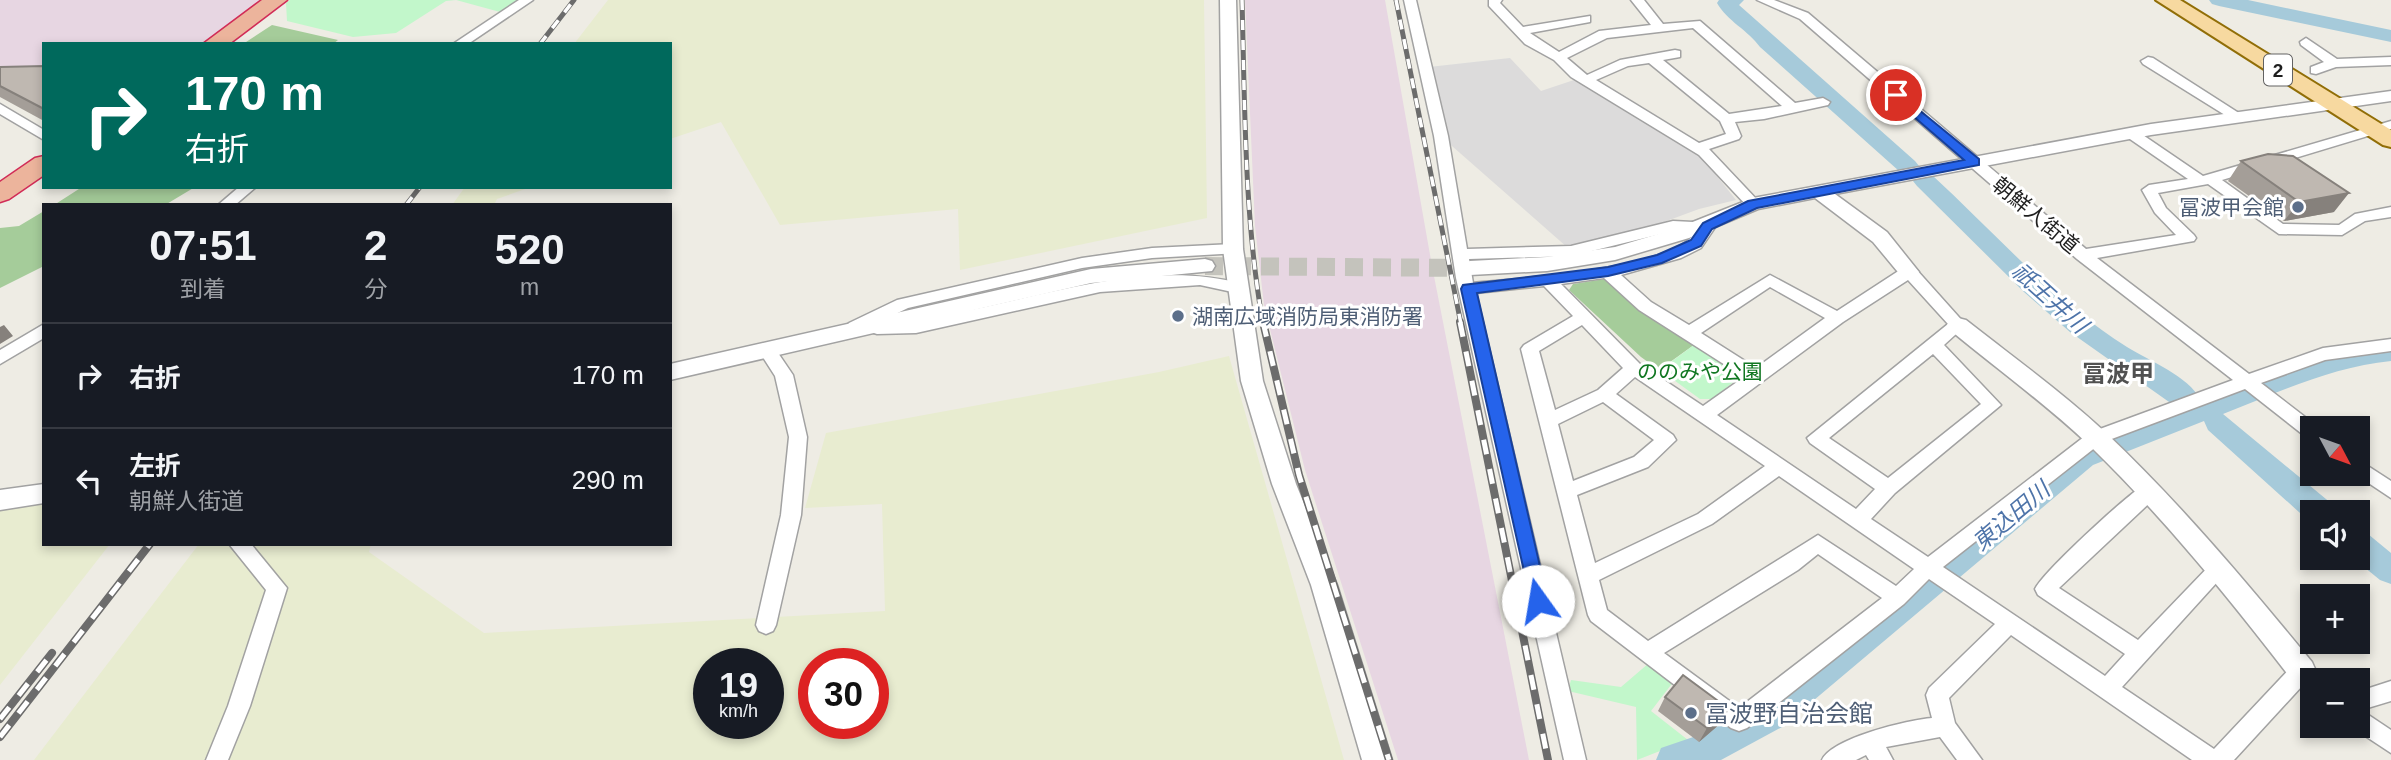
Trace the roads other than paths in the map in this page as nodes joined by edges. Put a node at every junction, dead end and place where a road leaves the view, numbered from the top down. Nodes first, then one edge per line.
1 (276, 0) edge
2 (527, 0) edge
3 (1228, 0) edge
4 (1410, 0) edge
5 (1496, 0) edge
6 (1637, 0) edge
7 (1763, 0) edge
8 (1787, 0) edge
9 (2166, 0) edge
10 (1804, 16) junction
11 (1586, 19) dead end
12 (1660, 28) junction
13 (1521, 31) junction
14 (217, 42) edge
15 (462, 42) edge
16 (2306, 43) dead end
17 (1675, 54) dead end
18 (1559, 57) junction
19 (1652, 58) junction
20 (2148, 61) dead end
21 (2391, 61) edge
22 (2334, 63) junction
23 (2316, 70) dead end
24 (1586, 80) junction
25 (2391, 96) edge
26 (1823, 102) dead end
27 (2329, 102) junction
28 (0, 108) edge
29 (1792, 108) junction
30 (2238, 117) junction
31 (1726, 119) junction
32 (2385, 131) edge
33 (2132, 134) junction
34 (42, 135) edge
35 (1697, 148) junction
36 (1974, 162) junction
37 (42, 164) edge
38 (2206, 179) junction
39 (246, 189) edge
40 (1820, 192) junction
41 (0, 194) edge
42 (228, 203) edge
43 (1753, 204) junction
44 (2391, 212) edge
45 (1707, 226) junction
46 (1233, 249) junction
47 (2083, 255) junction
48 (1465, 261) junction
49 (1205, 266) tunnel mouth
50 (1608, 272) junction
51 (1909, 272) junction
52 (1546, 279) junction
53 (1237, 288) junction
54 (1468, 289) junction
55 (1583, 317) junction
56 (1837, 318) junction
57 (1958, 325) junction
58 (852, 329) junction
59 (42, 331) edge
60 (1689, 333) junction
61 (1933, 344) junction
62 (2391, 345) edge
63 (768, 351) junction
64 (0, 358) edge
65 (1634, 368) junction
66 (672, 372) edge
67 (1758, 377) junction
68 (2248, 384) junction
69 (1604, 394) junction
70 (1704, 415) junction
71 (1548, 421) junction
72 (2300, 423) edge
73 (2095, 438) junction
74 (1779, 466) junction
75 (2370, 476) edge
76 (1888, 488) junction
77 (1566, 491) junction
78 (2150, 491) junction
79 (2391, 491) edge
80 (42, 493) edge
81 (0, 500) edge
82 (1858, 520) junction
83 (242, 546) edge
84 (2220, 568) junction
85 (1932, 571) junction
86 (1588, 576) junction
87 (1897, 597) junction
88 (2010, 624) junction
89 (766, 625) dead end
90 (1647, 652) junction
91 (2140, 653) junction
92 (2301, 668) edge
93 (2300, 684) edge
94 (2106, 689) junction
95 (2391, 691) edge
96 (2370, 698) edge
97 (1945, 727) junction
98 (2370, 728) edge
99 (2391, 743) edge
100 (1875, 751) edge
101 (217, 760) edge
102 (1377, 760) edge
103 (1575, 760) edge
104 (1833, 760) edge
105 (1971, 760) edge
106 (2211, 760) edge
107 (2219, 760) edge

1 - 14 highway
2 - 15 street
3 - 46 street
4 - 48 street
5 - 13 street
6 - 12 street
7 - 10 street, 朝鮮人街道
8 - 10 street
9 - 27 main road, 2
10 - 36 street, 朝鮮人街道
11 - 13 street
12 - 18 street
12 - 29 street
13 - 18 street
16 - 22 street
17 - 19 street
18 - 24 street
19 - 24 street
19 - 31 street
20 - 30 street
21 - 22 street
22 - 23 street
24 - 35 street
25 - 27 street
26 - 29 street
27 - 30 street
27 - 32 main road, 2
28 - 34 street
29 - 31 street
30 - 33 street
31 - 35 street
32 - 38 street
33 - 36 street
33 - 38 street
35 - 43 street
36 - 40 street
36 - 47 street, 朝鮮人街道
37 - 41 highway
38 - 44 street
38 - 47 street
39 - 42 street
40 - 43 street
40 - 51 street
43 - 45 street
45 - 48 street
45 - 50 street
46 - 53 street
46 - 58 street
47 - 68 street, 朝鮮人街道
48 - 54 street
49 - 58 street
50 - 52 street
50 - 60 street
51 - 56 street
51 - 57 street
52 - 54 street
52 - 55 street
53 - 58 street
53 - 102 street
54 - 103 street
55 - 65 street
55 - 71 street
56 - 60 street
56 - 67 street
57 - 61 street
57 - 73 street
58 - 63 street
59 - 64 street
60 - 67 street
61 - 76 street
61 - 76 street
62 - 68 street
63 - 66 street
63 - 89 street
65 - 69 street
65 - 70 street
67 - 70 street
68 - 72 street, 朝鮮人街道
68 - 73 street
69 - 71 street
69 - 77 street
70 - 74 street
71 - 77 street
73 - 78 street
73 - 85 street
74 - 82 street
74 - 86 street
75 - 79 street
76 - 82 street
77 - 86 street
78 - 84 street
78 - 91 street
80 - 81 street
82 - 85 street
83 - 101 street
84 - 91 street
84 - 92 street
85 - 87 street
85 - 88 street
86 - 90 street
87 - 90 street
87 - 90 street
88 - 94 street
88 - 97 street
91 - 94 street
93 - 107 street
94 - 106 street
95 - 96 street
97 - 100 street
97 - 105 street
98 - 99 street
100 - 104 street

